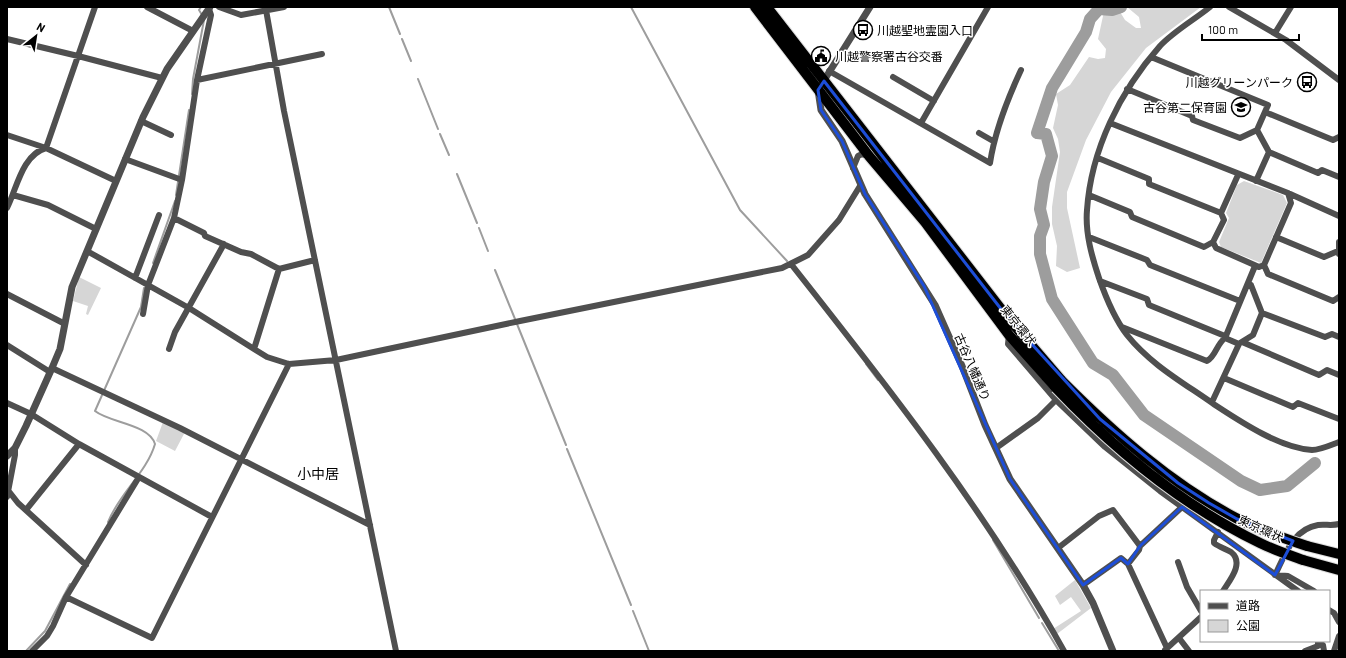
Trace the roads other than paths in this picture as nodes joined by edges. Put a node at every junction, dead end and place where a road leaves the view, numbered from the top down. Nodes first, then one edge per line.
1 (95, 7) edge
2 (147, 7) edge
3 (218, 7) edge
4 (284, 7) edge
5 (755, 7) edge
6 (767, 7) edge
7 (870, 7) edge
8 (988, 7) edge
9 (1210, 7) edge
10 (1229, 7) edge
11 (1291, 7) edge
12 (209, 8) edge
13 (266, 10) junction
14 (193, 31) junction
15 (1275, 33) junction
16 (7, 39) edge
17 (322, 54) dead end
18 (78, 56) junction
19 (1151, 57) junction
20 (275, 62) junction
21 (1021, 70) dead end
22 (829, 71) junction
23 (893, 77) dead end
24 (162, 78) junction
25 (197, 80) junction
26 (1339, 80) edge
27 (824, 81) junction
28 (1127, 89) junction
29 (818, 90) junction
30 (934, 101) junction
31 (1265, 112) junction
32 (141, 121) junction
33 (921, 123) junction
34 (1110, 123) junction
35 (1258, 130) junction
36 (979, 134) dead end
37 (7, 135) edge
38 (171, 135) dead end
39 (1339, 137) edge
40 (993, 141) junction
41 (46, 148) junction
42 (1269, 152) junction
43 (869, 156) junction
44 (1098, 158) junction
45 (125, 159) junction
46 (853, 169) junction
47 (1238, 175) junction
48 (1339, 177) edge
49 (182, 180) junction
50 (116, 181) junction
51 (1256, 181) junction
52 (860, 186) junction
53 (1288, 193) junction
54 (13, 195) junction
55 (1089, 195) junction
56 (7, 208) edge
57 (1221, 213) junction
58 (159, 215) dead end
59 (1339, 216) edge
60 (174, 218) junction
61 (96, 229) junction
62 (1089, 237) junction
63 (1276, 237) junction
64 (1213, 242) junction
65 (1339, 242) edge
66 (224, 244) junction
67 (88, 251) junction
68 (1339, 252) edge
69 (315, 260) junction
70 (791, 264) junction
71 (1264, 265) junction
72 (1255, 266) junction
73 (279, 268) junction
74 (135, 278) junction
75 (1100, 281) junction
76 (1248, 283) junction
77 (148, 286) junction
78 (7, 294) edge
79 (1339, 297) edge
80 (1240, 301) junction
81 (189, 308) junction
82 (1262, 313) junction
83 (144, 314) dead end
84 (65, 324) junction
85 (1122, 327) junction
86 (1009, 335) junction
87 (1225, 337) junction
88 (1339, 337) edge
89 (1240, 343) junction
90 (7, 345) edge
91 (169, 349) dead end
92 (254, 350) junction
93 (336, 360) junction
94 (289, 364) junction
95 (51, 370) junction
96 (1339, 375) edge
97 (1224, 378) junction
98 (1059, 384) junction
99 (1056, 400) junction
100 (1212, 402) junction
101 (7, 403) edge
102 (31, 414) junction
103 (1339, 420) edge
104 (1339, 442) edge
105 (79, 444) junction
106 (15, 448) junction
107 (996, 448) junction
108 (7, 456) edge
109 (241, 460) junction
110 (139, 477) junction
111 (8, 493) edge
112 (1182, 507) junction
113 (26, 510) junction
114 (212, 517) junction
115 (1339, 524) edge
116 (370, 525) junction
117 (1218, 532) junction
118 (1140, 546) junction
119 (1058, 548) junction
120 (1339, 554) edge
121 (1178, 562) dead end
122 (1128, 564) junction
123 (86, 565) junction
124 (1339, 570) edge
125 (1275, 575) junction
126 (1083, 584) junction
127 (1224, 590) edge
128 (1297, 590) edge
129 (1312, 590) edge
130 (66, 597) junction
131 (1200, 609) edge
132 (1334, 611) edge
133 (1200, 618) edge
134 (1339, 622) edge
135 (1339, 636) edge
136 (1179, 638) junction
137 (1318, 645) edge
138 (1165, 650) edge
139 (32, 651) edge
140 (396, 651) edge
141 (1064, 651) edge
142 (1113, 651) edge
143 (1189, 651) edge
144 (1305, 651) edge
145 (1324, 651) edge
146 (1334, 651) edge

1 - 18 street
2 - 14 street
3 - 13 street
4 - 13 street
5 - 29 highway, 東京環状
6 - 27 highway, 東京環状
7 - 22 street
8 - 30 street
9 - 19 street
10 - 15 street
11 - 15 street
12 - 14 street
12 - 25 street
13 - 20 street
14 - 24 street
15 - 26 street
16 - 18 street
17 - 20 street
18 - 24 street
18 - 41 street
19 - 28 street
19 - 31 street
20 - 25 street
20 - 69 street
21 - 40 street
22 - 27 street
22 - 33 street
23 - 30 street
24 - 32 street
25 - 49 street
27 - 29 street
27 - 98 highway, 東京環状
28 - 34 street
28 - 35 street
29 - 43 highway, 東京環状
29 - 46 street, 古谷八幡通り
30 - 33 street
31 - 35 street
31 - 39 street
32 - 38 street
32 - 45 street
33 - 40 street
34 - 44 street
34 - 47 street
35 - 42 street
36 - 40 street
37 - 41 street
41 - 50 street
41 - 54 street
42 - 48 street
42 - 51 street
43 - 46 street
43 - 86 highway, 東京環状
44 - 55 street
44 - 57 street
45 - 49 street
45 - 50 street
46 - 52 street, 古谷八幡通り
47 - 51 street
47 - 57 street
49 - 60 street
50 - 61 street
51 - 53 street
52 - 70 street
52 - 107 street, 古谷八幡通り
53 - 59 street
53 - 63 street
54 - 56 street
54 - 61 street
55 - 62 street
55 - 64 street
57 - 64 street
58 - 74 street
60 - 66 street
60 - 77 street
61 - 67 street
62 - 75 street
62 - 80 street
63 - 68 street
63 - 71 street
64 - 72 street
65 - 68 street
66 - 73 street
66 - 81 street
67 - 74 street
67 - 84 street
69 - 73 street
69 - 93 street
70 - 93 street
70 - 141 street
71 - 72 street
71 - 79 street
72 - 76 street
73 - 92 street
74 - 77 street
75 - 85 street
75 - 87 street
76 - 80 street
76 - 82 street
77 - 81 street
77 - 83 street
78 - 84 street
80 - 87 street
81 - 91 street
81 - 92 street
82 - 88 street
82 - 89 street
84 - 95 street
85 - 87 street
85 - 100 street
86 - 98 highway, 東京環状
86 - 99 street
87 - 89 street
89 - 96 street
89 - 97 street
90 - 95 street
92 - 94 street
93 - 94 street
93 - 116 street
94 - 109 street
95 - 102 street
95 - 109 street
97 - 100 street
97 - 103 street
98 - 120 highway, 東京環状, bridge
98 - 124 highway, 東京環状, bridge
99 - 107 street
99 - 112 street
100 - 104 street
101 - 102 street
102 - 105 street
102 - 106 street
105 - 110 street
105 - 113 street
106 - 108 street
106 - 111 street
107 - 119 street, 古谷八幡通り
109 - 114 street
109 - 116 street
110 - 114 street
110 - 123 street
111 - 113 street
112 - 117 street
112 - 118 street
113 - 123 street
114 - 130 street
115 - 125 street
116 - 140 street
117 - 125 street
117 - 127 street
118 - 119 street
118 - 122 street
119 - 126 street, 古谷八幡通り
121 - 131 street
122 - 126 street
122 - 138 street
123 - 130 street
125 - 128 street
125 - 129 street
126 - 142 street, 古谷八幡通り
130 - 139 street
132 - 134 street
133 - 136 street
135 - 146 street
136 - 138 street
136 - 143 street
137 - 144 street
137 - 145 street

